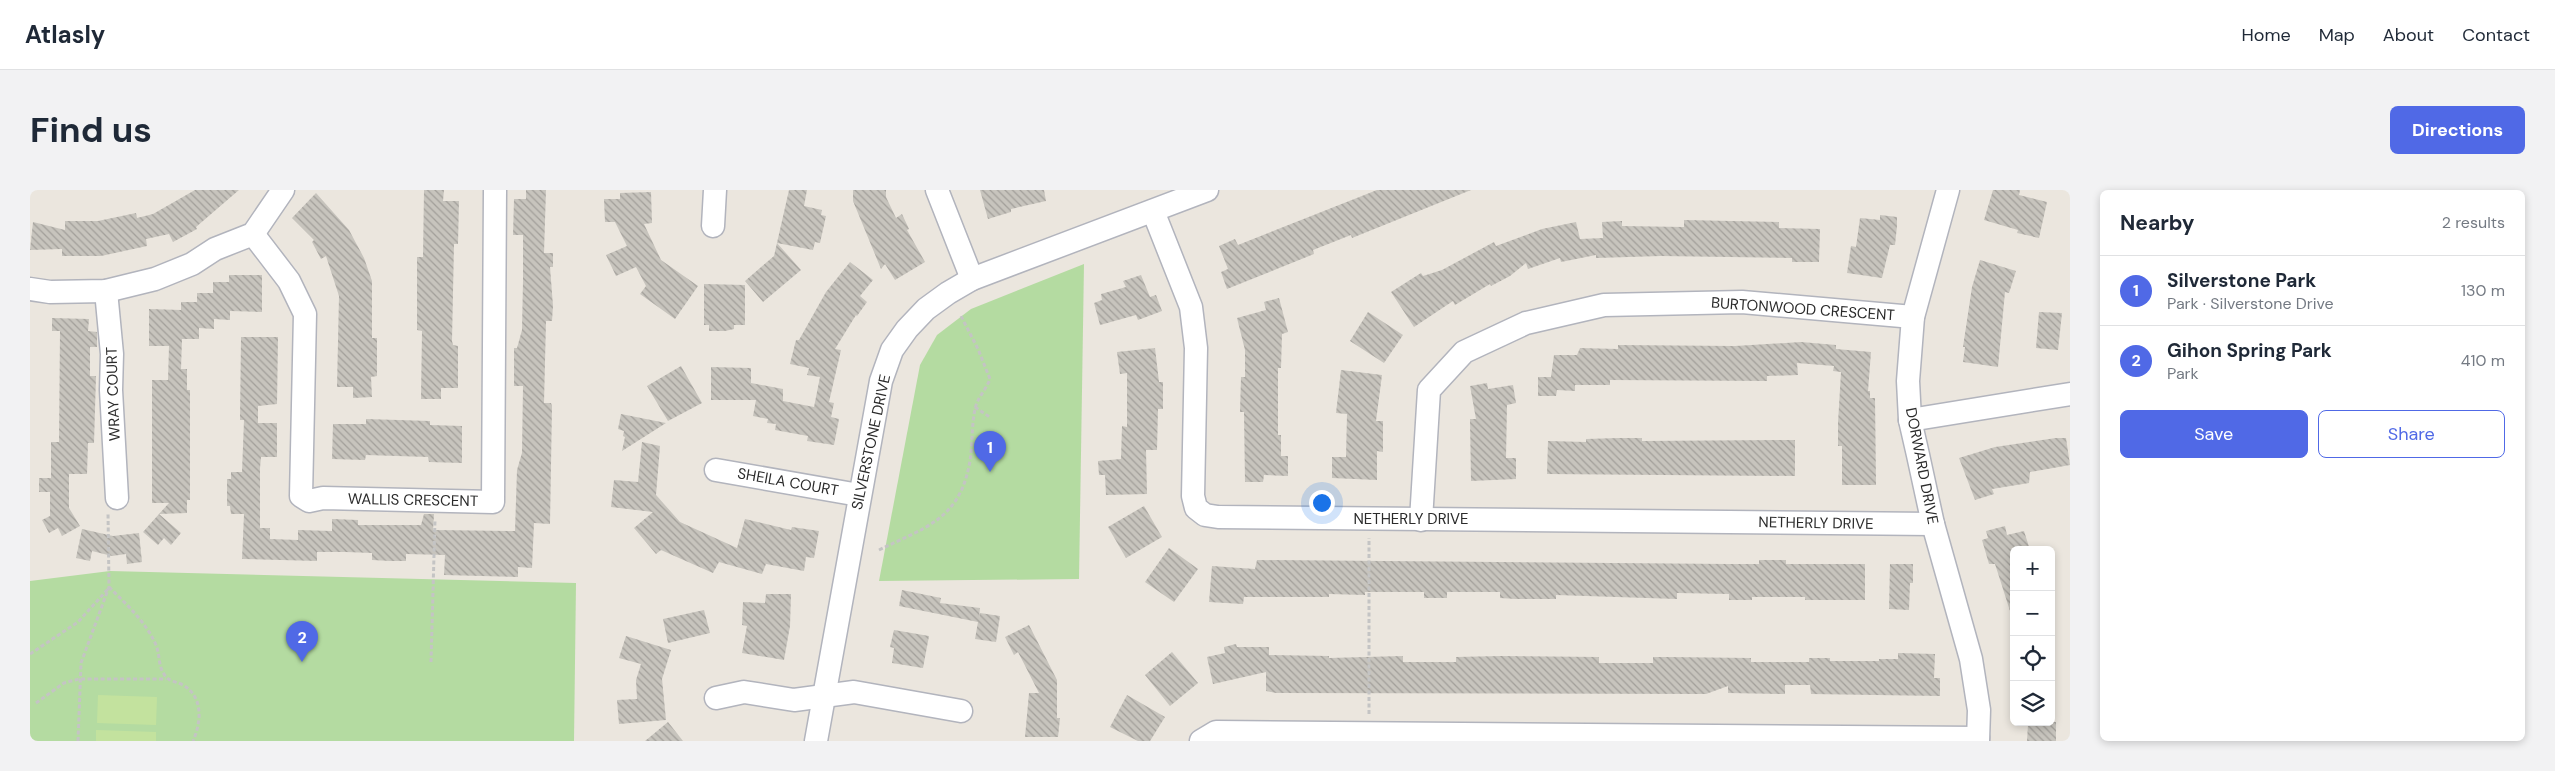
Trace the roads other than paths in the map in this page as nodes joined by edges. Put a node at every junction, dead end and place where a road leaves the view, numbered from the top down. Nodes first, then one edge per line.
1 (283, 190) edge
2 (495, 190) edge
3 (715, 190) edge
4 (937, 190) edge
5 (1207, 190) edge
6 (1948, 190) edge
7 (1153, 211) junction
8 (713, 226) dead end
9 (253, 234) junction
10 (972, 279) junction
11 (30, 289) edge
12 (106, 292) junction
13 (1912, 317) junction
14 (2070, 394) edge
15 (1910, 420) junction
16 (716, 470) dead end
17 (859, 495) junction
18 (117, 498) road end
19 (1422, 520) junction
20 (1934, 524) junction
21 (825, 696) junction
22 (716, 698) dead end
23 (961, 711) dead end
24 (1760, 739) edge
25 (1978, 740) edge
26 (816, 741) edge
27 (1201, 741) edge

1 - 9 street
2 - 9 street, WALLIS CRESCENT
3 - 8 street
4 - 10 street
5 - 7 street, SILVERSTONE DRIVE
6 - 13 street, DORWARD DRIVE
7 - 10 street, SILVERSTONE DRIVE
7 - 19 street, NETHERLY DRIVE
9 - 12 street
10 - 17 street, SILVERSTONE DRIVE
11 - 12 street
12 - 18 street, WRAY COURT
13 - 15 street, DORWARD DRIVE
13 - 19 street, BURTONWOOD CRESCENT
14 - 15 street
15 - 20 street, DORWARD DRIVE
16 - 17 street, SHEILA COURT
17 - 21 street, SILVERSTONE DRIVE
19 - 20 street, NETHERLY DRIVE
20 - 25 street, DORWARD DRIVE
21 - 22 street
21 - 23 street
21 - 26 street, SILVERSTONE DRIVE
24 - 25 street
24 - 27 street

